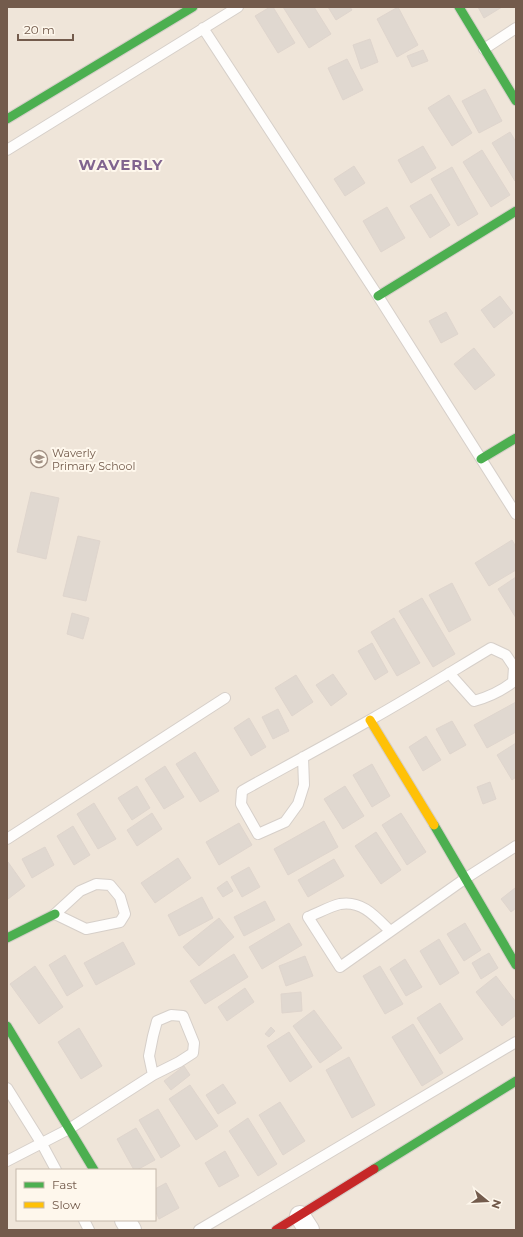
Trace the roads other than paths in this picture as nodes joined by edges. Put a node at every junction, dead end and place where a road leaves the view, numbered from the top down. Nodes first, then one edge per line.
1 (238, 7) edge
2 (459, 7) edge
3 (189, 8) edge
4 (203, 28) junction
5 (516, 28) edge
6 (484, 49) junction
7 (516, 101) edge
8 (7, 119) edge
9 (7, 150) edge
10 (516, 211) edge
11 (378, 296) junction
12 (516, 438) edge
13 (481, 459) junction
14 (516, 514) edge
15 (449, 673) junction
16 (225, 698) dead end
17 (370, 720) junction
18 (303, 757) junction
19 (7, 839) edge
20 (516, 846) edge
21 (466, 878) junction
22 (55, 914) junction
23 (390, 931) junction
24 (7, 938) edge
25 (516, 965) edge
26 (7, 1026) edge
27 (516, 1042) edge
28 (153, 1075) junction
29 (516, 1081) edge
30 (7, 1088) edge
31 (69, 1129) junction
32 (42, 1144) junction
33 (7, 1161) edge
34 (55, 1169) edge
35 (93, 1169) edge
36 (84, 1221) edge
37 (126, 1221) edge
38 (304, 1223) edge
39 (89, 1230) edge
40 (131, 1230) edge
41 (199, 1230) edge
42 (276, 1230) edge

1 - 4 lane
2 - 6 street
3 - 8 street
4 - 9 lane
4 - 11 lane
5 - 6 lane
6 - 7 street
10 - 11 street
11 - 13 lane
12 - 13 street
13 - 14 lane
15 - 15 lane
15 - 17 lane
16 - 19 lane
17 - 18 lane
17 - 21 street
18 - 18 lane
20 - 21 lane
21 - 23 lane
21 - 25 street
22 - 22 lane
22 - 24 street
23 - 23 lane
26 - 31 street
27 - 41 lane
28 - 28 lane
28 - 31 lane
29 - 38 street
30 - 32 lane
31 - 32 lane
31 - 35 street
32 - 33 lane
32 - 34 lane
36 - 39 lane
37 - 40 street
38 - 42 street

